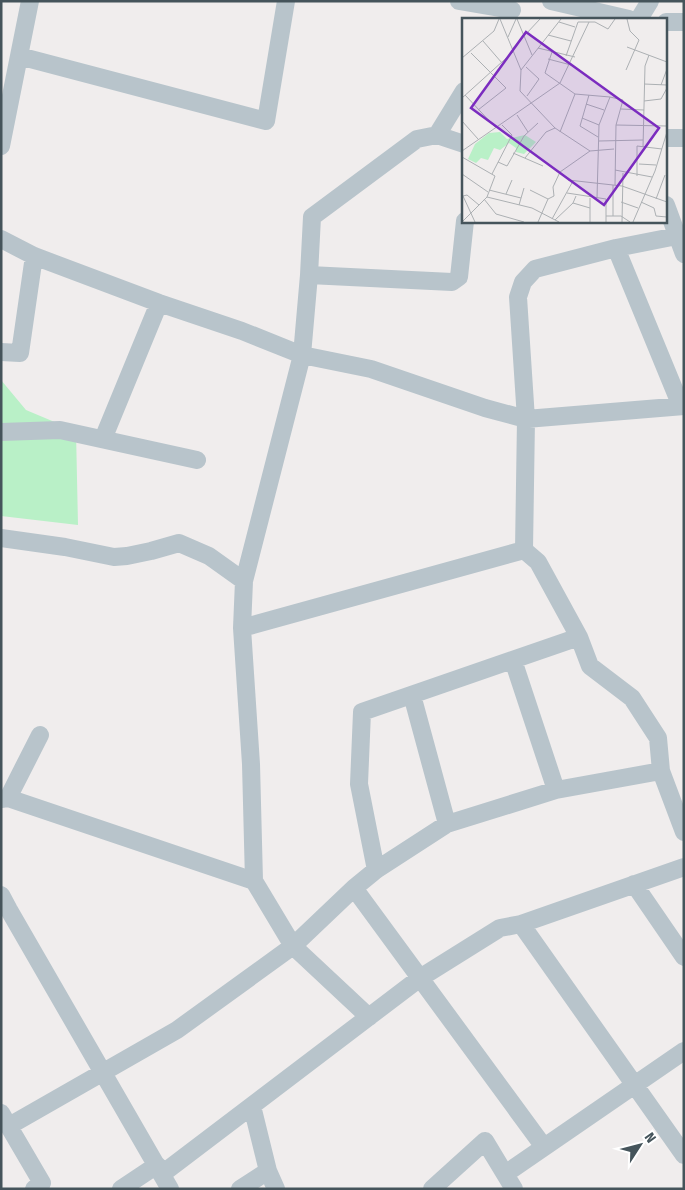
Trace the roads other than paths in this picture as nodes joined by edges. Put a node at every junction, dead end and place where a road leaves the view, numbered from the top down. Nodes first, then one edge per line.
1 (30, 1) edge
2 (286, 1) edge
3 (459, 1) edge
4 (551, 1) edge
5 (650, 1) edge
6 (512, 10) edge
7 (625, 18) edge
8 (640, 18) edge
9 (668, 22) edge
10 (684, 22) edge
11 (19, 56) junction
12 (462, 94) edge
13 (438, 135) junction
14 (668, 138) edge
15 (684, 138) edge
16 (462, 143) edge
17 (1, 146) edge
18 (668, 211) edge
19 (465, 222) edge
20 (677, 236) junction
21 (1, 238) edge
22 (616, 248) junction
23 (684, 254) edge
24 (34, 256) junction
25 (309, 275) junction
26 (159, 303) junction
27 (1, 352) edge
28 (302, 355) junction
29 (682, 406) edge
30 (526, 420) junction
31 (1, 432) edge
32 (103, 439) junction
33 (197, 460) dead end
34 (1, 538) edge
35 (524, 550) junction
36 (244, 581) junction
37 (242, 628) junction
38 (579, 637) junction
39 (513, 660) junction
40 (412, 695) junction
41 (40, 735) dead end
42 (660, 771) junction
43 (556, 790) junction
44 (5, 798) edge
45 (447, 824) junction
46 (684, 832) edge
47 (684, 867) edge
48 (376, 870) junction
49 (254, 882) junction
50 (634, 884) junction
51 (354, 888) junction
52 (4, 906) edge
53 (521, 924) junction
54 (292, 946) junction
55 (684, 957) edge
56 (420, 978) junction
57 (369, 1017) junction
58 (684, 1051) edge
59 (103, 1072) junction
60 (634, 1085) junction
61 (252, 1106) junction
62 (5, 1119) edge
63 (544, 1147) junction
64 (684, 1155) edge
65 (268, 1171) junction
66 (163, 1176) edge
67 (510, 1181) edge
68 (34, 1189) edge
69 (121, 1189) edge
70 (240, 1189) edge
71 (276, 1189) edge
72 (432, 1189) edge

1 - 11 street
2 - 11 street
3 - 6 street
4 - 7 street
5 - 8 street
9 - 10 street
11 - 17 street
12 - 13 street
13 - 16 street
13 - 25 street
14 - 15 street
18 - 20 street
19 - 25 street
20 - 22 street
20 - 23 street
21 - 24 street
22 - 29 street
22 - 30 street
24 - 26 street
24 - 27 street
25 - 28 street
26 - 28 street
26 - 32 street
28 - 30 street
28 - 36 street
29 - 30 street
30 - 35 street
31 - 32 street
32 - 33 street
34 - 36 street
35 - 37 street
35 - 38 street
36 - 37 street
37 - 49 street
38 - 39 street
38 - 42 street
39 - 40 street
39 - 43 street
40 - 45 street
40 - 48 street
41 - 44 street
42 - 43 street
42 - 46 street
43 - 45 street
44 - 49 street
45 - 48 street
47 - 50 street
48 - 51 street
49 - 54 street
50 - 53 street
50 - 55 street
51 - 54 street
51 - 56 street
52 - 59 street
53 - 56 street
53 - 60 street
54 - 57 street
54 - 59 street
56 - 57 street
56 - 63 street
57 - 61 street
58 - 60 street
59 - 62 street
59 - 66 street
60 - 63 street
60 - 64 street
61 - 65 street
61 - 66 street
62 - 68 street
63 - 67 street
65 - 70 street
65 - 71 street
66 - 69 street
67 - 72 street

